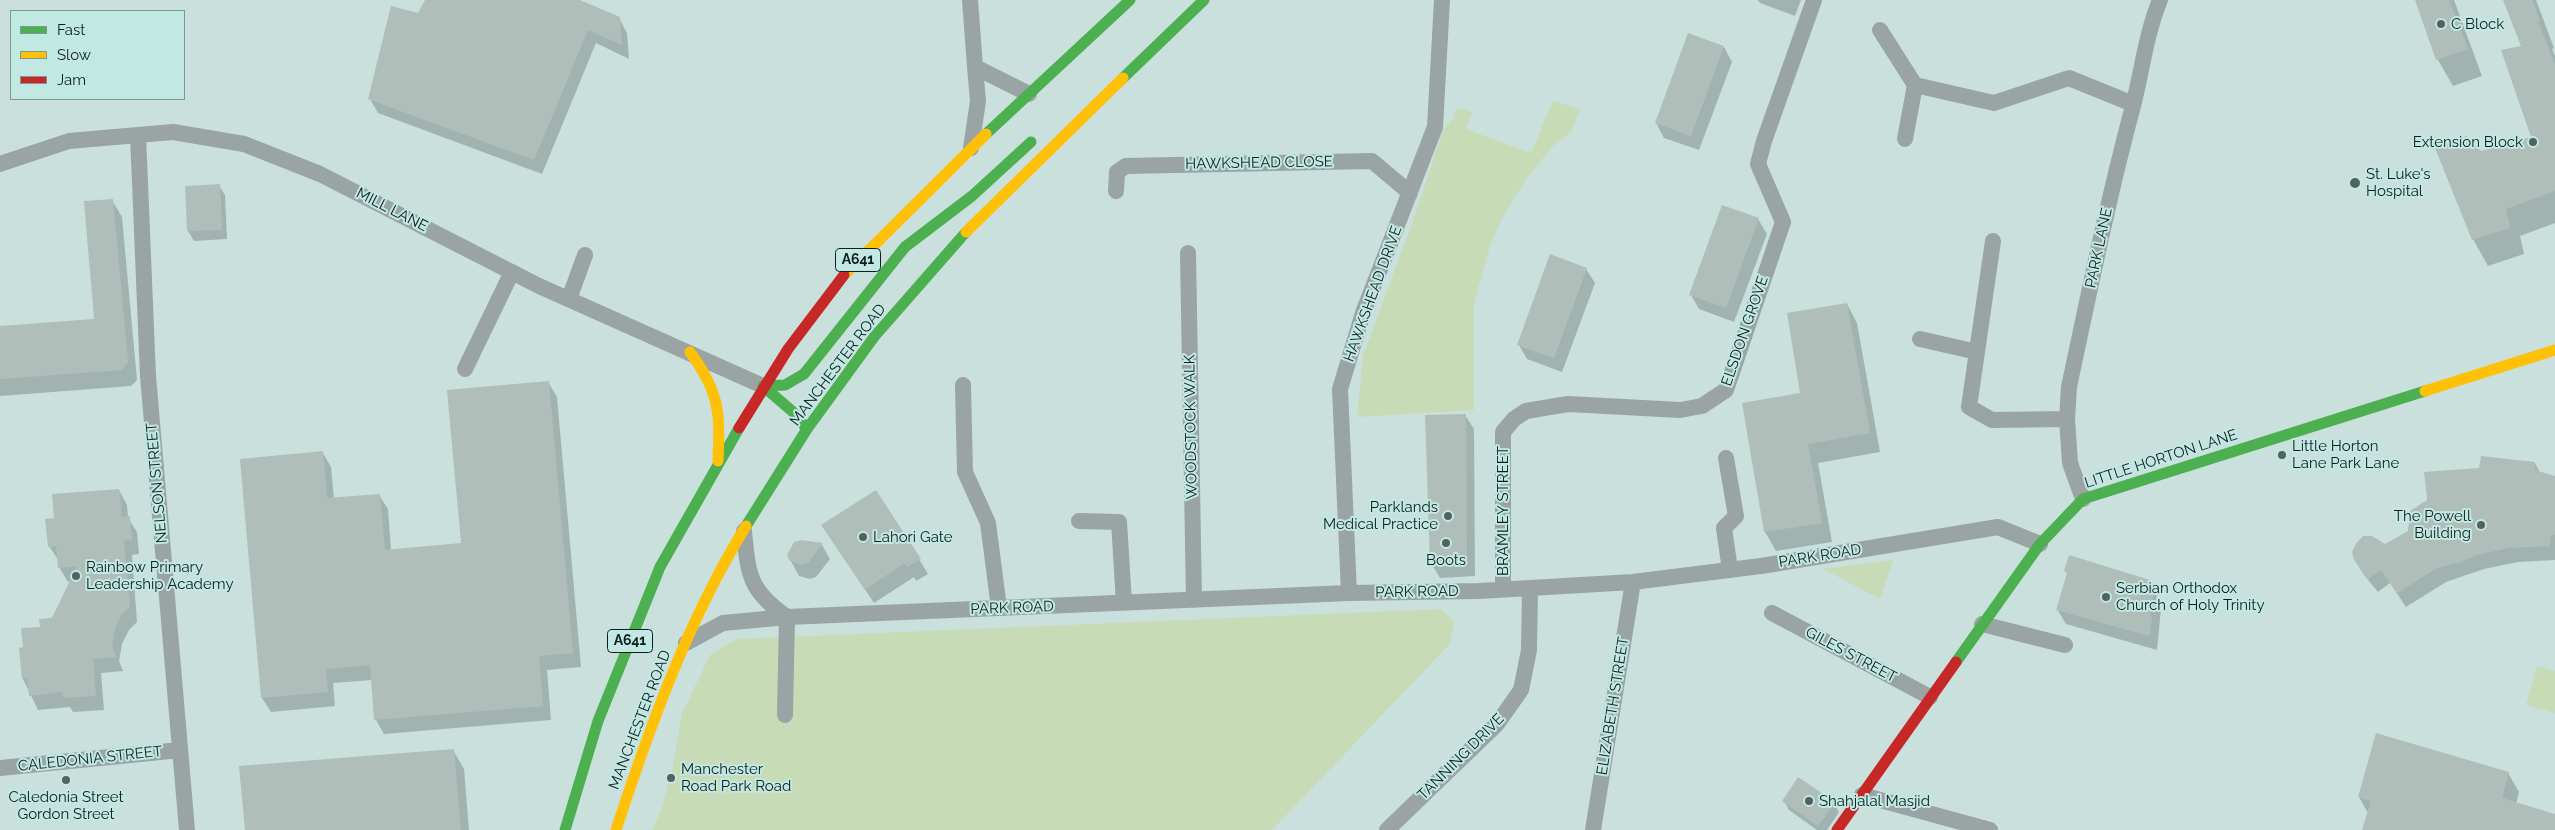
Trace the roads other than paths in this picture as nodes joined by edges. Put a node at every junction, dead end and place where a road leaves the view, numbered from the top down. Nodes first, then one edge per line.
1 (970, 0) edge
2 (1130, 0) edge
3 (1204, 0) edge
4 (1442, 0) edge
5 (1814, 0) edge
6 (2160, 0) edge
7 (1880, 30) dead end
8 (975, 67) junction
9 (1915, 85) junction
10 (1029, 94) junction
11 (2133, 104) junction
12 (1093, 108) junction
13 (1066, 120) dead end
14 (1040, 134) dead end
15 (138, 136) junction
16 (1905, 139) dead end
17 (971, 148) junction
18 (0, 164) edge
19 (1116, 191) dead end
20 (1410, 193) junction
21 (1993, 241) dead end
22 (1188, 254) dead end
23 (585, 255) dead end
24 (512, 272) junction
25 (569, 299) junction
26 (1920, 339) dead end
27 (2555, 350) edge
28 (690, 352) junction
29 (1977, 352) junction
30 (465, 369) dead end
31 (963, 385) dead end
32 (763, 386) junction
33 (2067, 419) junction
34 (807, 429) junction
35 (1503, 432) joint
36 (1726, 458) dead end
37 (718, 462) junction
38 (2083, 499) junction
39 (1079, 521) dead end
40 (744, 528) junction
41 (2040, 544) junction
42 (1730, 570) junction
43 (1633, 582) junction
44 (1530, 588) junction
45 (1503, 589) junction
46 (1349, 594) junction
47 (1194, 600) junction
48 (1124, 603) junction
49 (999, 608) junction
50 (1772, 613) dead end
51 (786, 617) junction
52 (1982, 624) junction
53 (685, 643) junction
54 (2065, 646) dead end
55 (1930, 697) junction
56 (785, 715) dead end
57 (180, 750) junction
58 (0, 768) edge
59 (1862, 795) junction
60 (187, 830) edge
61 (564, 830) edge
62 (616, 830) edge
63 (1387, 830) edge
64 (1592, 830) edge
65 (1837, 830) edge
66 (1990, 830) edge

1 - 8 street
2 - 10 main road, A641
3 - 12 main road, MANCHESTER ROAD
4 - 20 street, HAWKSHEAD DRIVE
5 - 35 street, ELSDON GROVE
6 - 11 street, PARK LANE
7 - 9 street
8 - 10 street
8 - 17 street
9 - 11 street
9 - 16 street
10 - 17 main road, A641
11 - 33 street, PARK LANE
12 - 13 main road
12 - 34 main road, MANCHESTER ROAD
14 - 32 main road
15 - 18 street, MILL LANE
15 - 24 street, MILL LANE
15 - 57 street, NELSON STREET
17 - 32 main road, A641
19 - 20 street, HAWKSHEAD CLOSE
20 - 46 street, HAWKSHEAD DRIVE
21 - 29 street
22 - 47 street, WOODSTOCK WALK
23 - 25 street
24 - 25 street, MILL LANE
24 - 30 street
25 - 28 street, MILL LANE
26 - 29 street
27 - 38 main road, LITTLE HORTON LANE
28 - 32 street, MILL LANE
28 - 37 main road
29 - 33 street
31 - 49 street
32 - 34 main road
32 - 37 main road, A641
33 - 38 street, PARK LANE
34 - 40 main road, MANCHESTER ROAD
35 - 45 street, BRAMLEY STREET
36 - 42 street
37 - 61 main road, A641
38 - 41 main road, LITTLE HORTON LANE
39 - 48 street
40 - 51 street
40 - 53 main road, MANCHESTER ROAD
41 - 42 street, PARK ROAD
41 - 52 main road, LITTLE HORTON LANE
42 - 43 street, PARK ROAD
43 - 44 street, PARK ROAD
43 - 64 street, ELIZABETH STREET
44 - 45 street, PARK ROAD
44 - 63 street, TANNING DRIVE
45 - 46 street, PARK ROAD
46 - 47 street, PARK ROAD
47 - 48 street, PARK ROAD
48 - 49 street, PARK ROAD
49 - 51 street, PARK ROAD
50 - 55 street, GILES STREET
51 - 53 street, PARK ROAD
51 - 56 street
52 - 54 street
52 - 55 main road, LITTLE HORTON LANE
53 - 62 main road, MANCHESTER ROAD
55 - 59 main road, LITTLE HORTON LANE
57 - 58 street, CALEDONIA STREET
57 - 60 street, NELSON STREET
59 - 65 main road, LITTLE HORTON LANE
59 - 66 street

